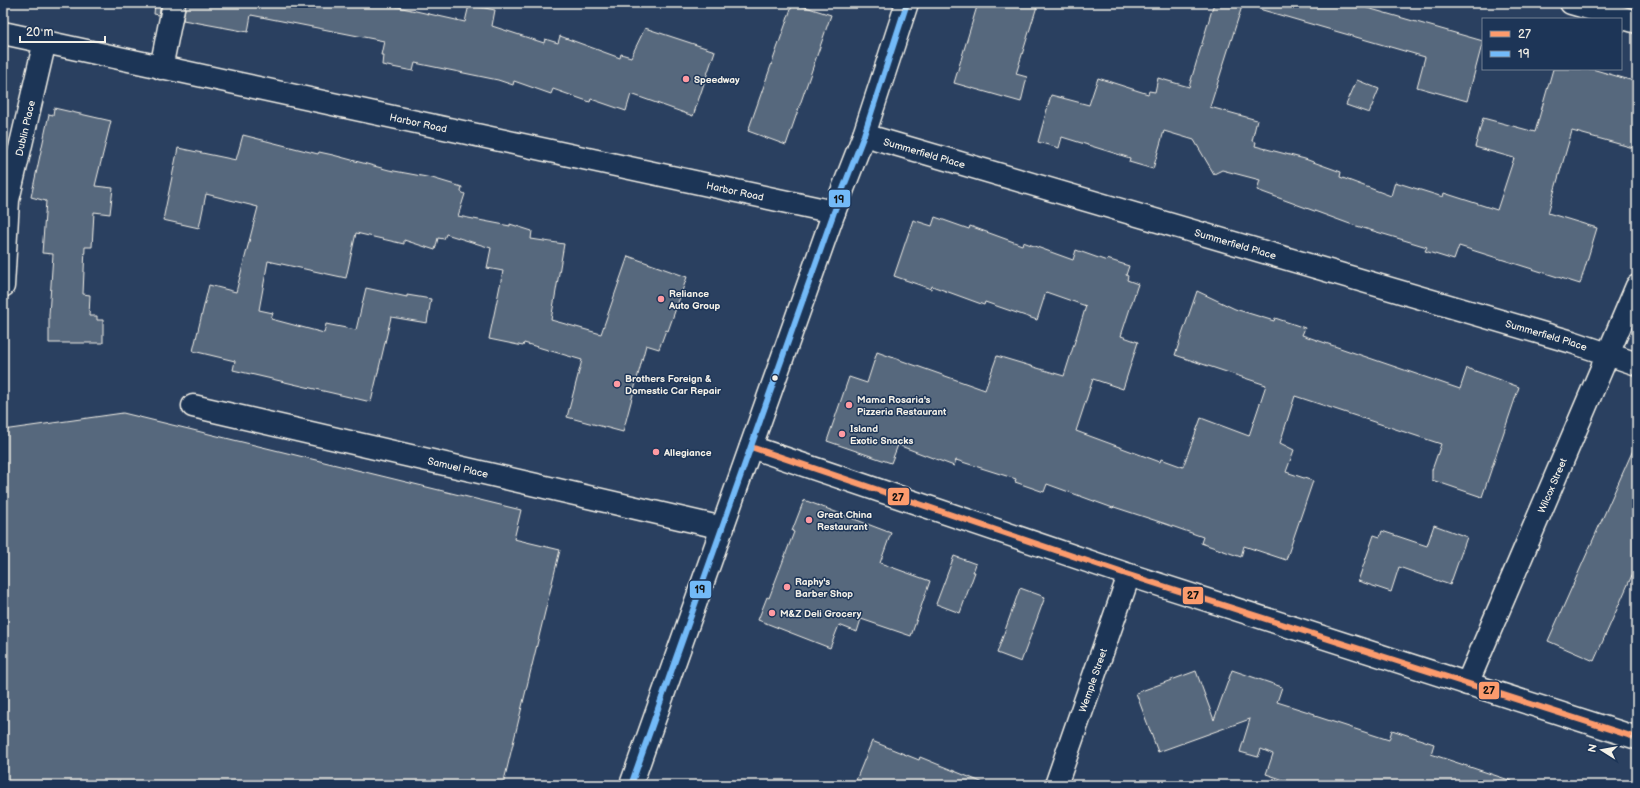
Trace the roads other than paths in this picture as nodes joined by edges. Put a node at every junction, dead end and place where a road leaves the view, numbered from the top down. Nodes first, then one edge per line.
1 (174, 3) edge
2 (907, 3) edge
3 (1571, 3) edge
4 (1637, 22) edge
5 (3, 33) edge
6 (45, 41) junction
7 (161, 68) junction
8 (864, 135) junction
9 (834, 212) junction
10 (3, 286) edge
11 (1637, 286) edge
12 (1607, 353) junction
13 (1637, 364) edge
14 (193, 406) dead end
15 (751, 447) junction
16 (723, 528) junction
17 (1129, 575) junction
18 (1467, 684) junction
19 (1637, 738) edge
20 (631, 785) edge
21 (1056, 785) edge

1 - 7 street
2 - 8 street
3 - 4 street
5 - 6 street, Harbor Road
6 - 7 street, Harbor Road
6 - 10 street, Dublin Place
7 - 9 street, Harbor Road
8 - 9 street
8 - 12 street, Summerfield Place
9 - 15 street
11 - 12 street, Wilcox Street
12 - 13 street, Summerfield Place
12 - 18 street, Wilcox Street
14 - 16 street, Samuel Place
15 - 16 street
15 - 17 street
16 - 20 street
17 - 18 street
17 - 21 street, Wemple Street
18 - 19 street

